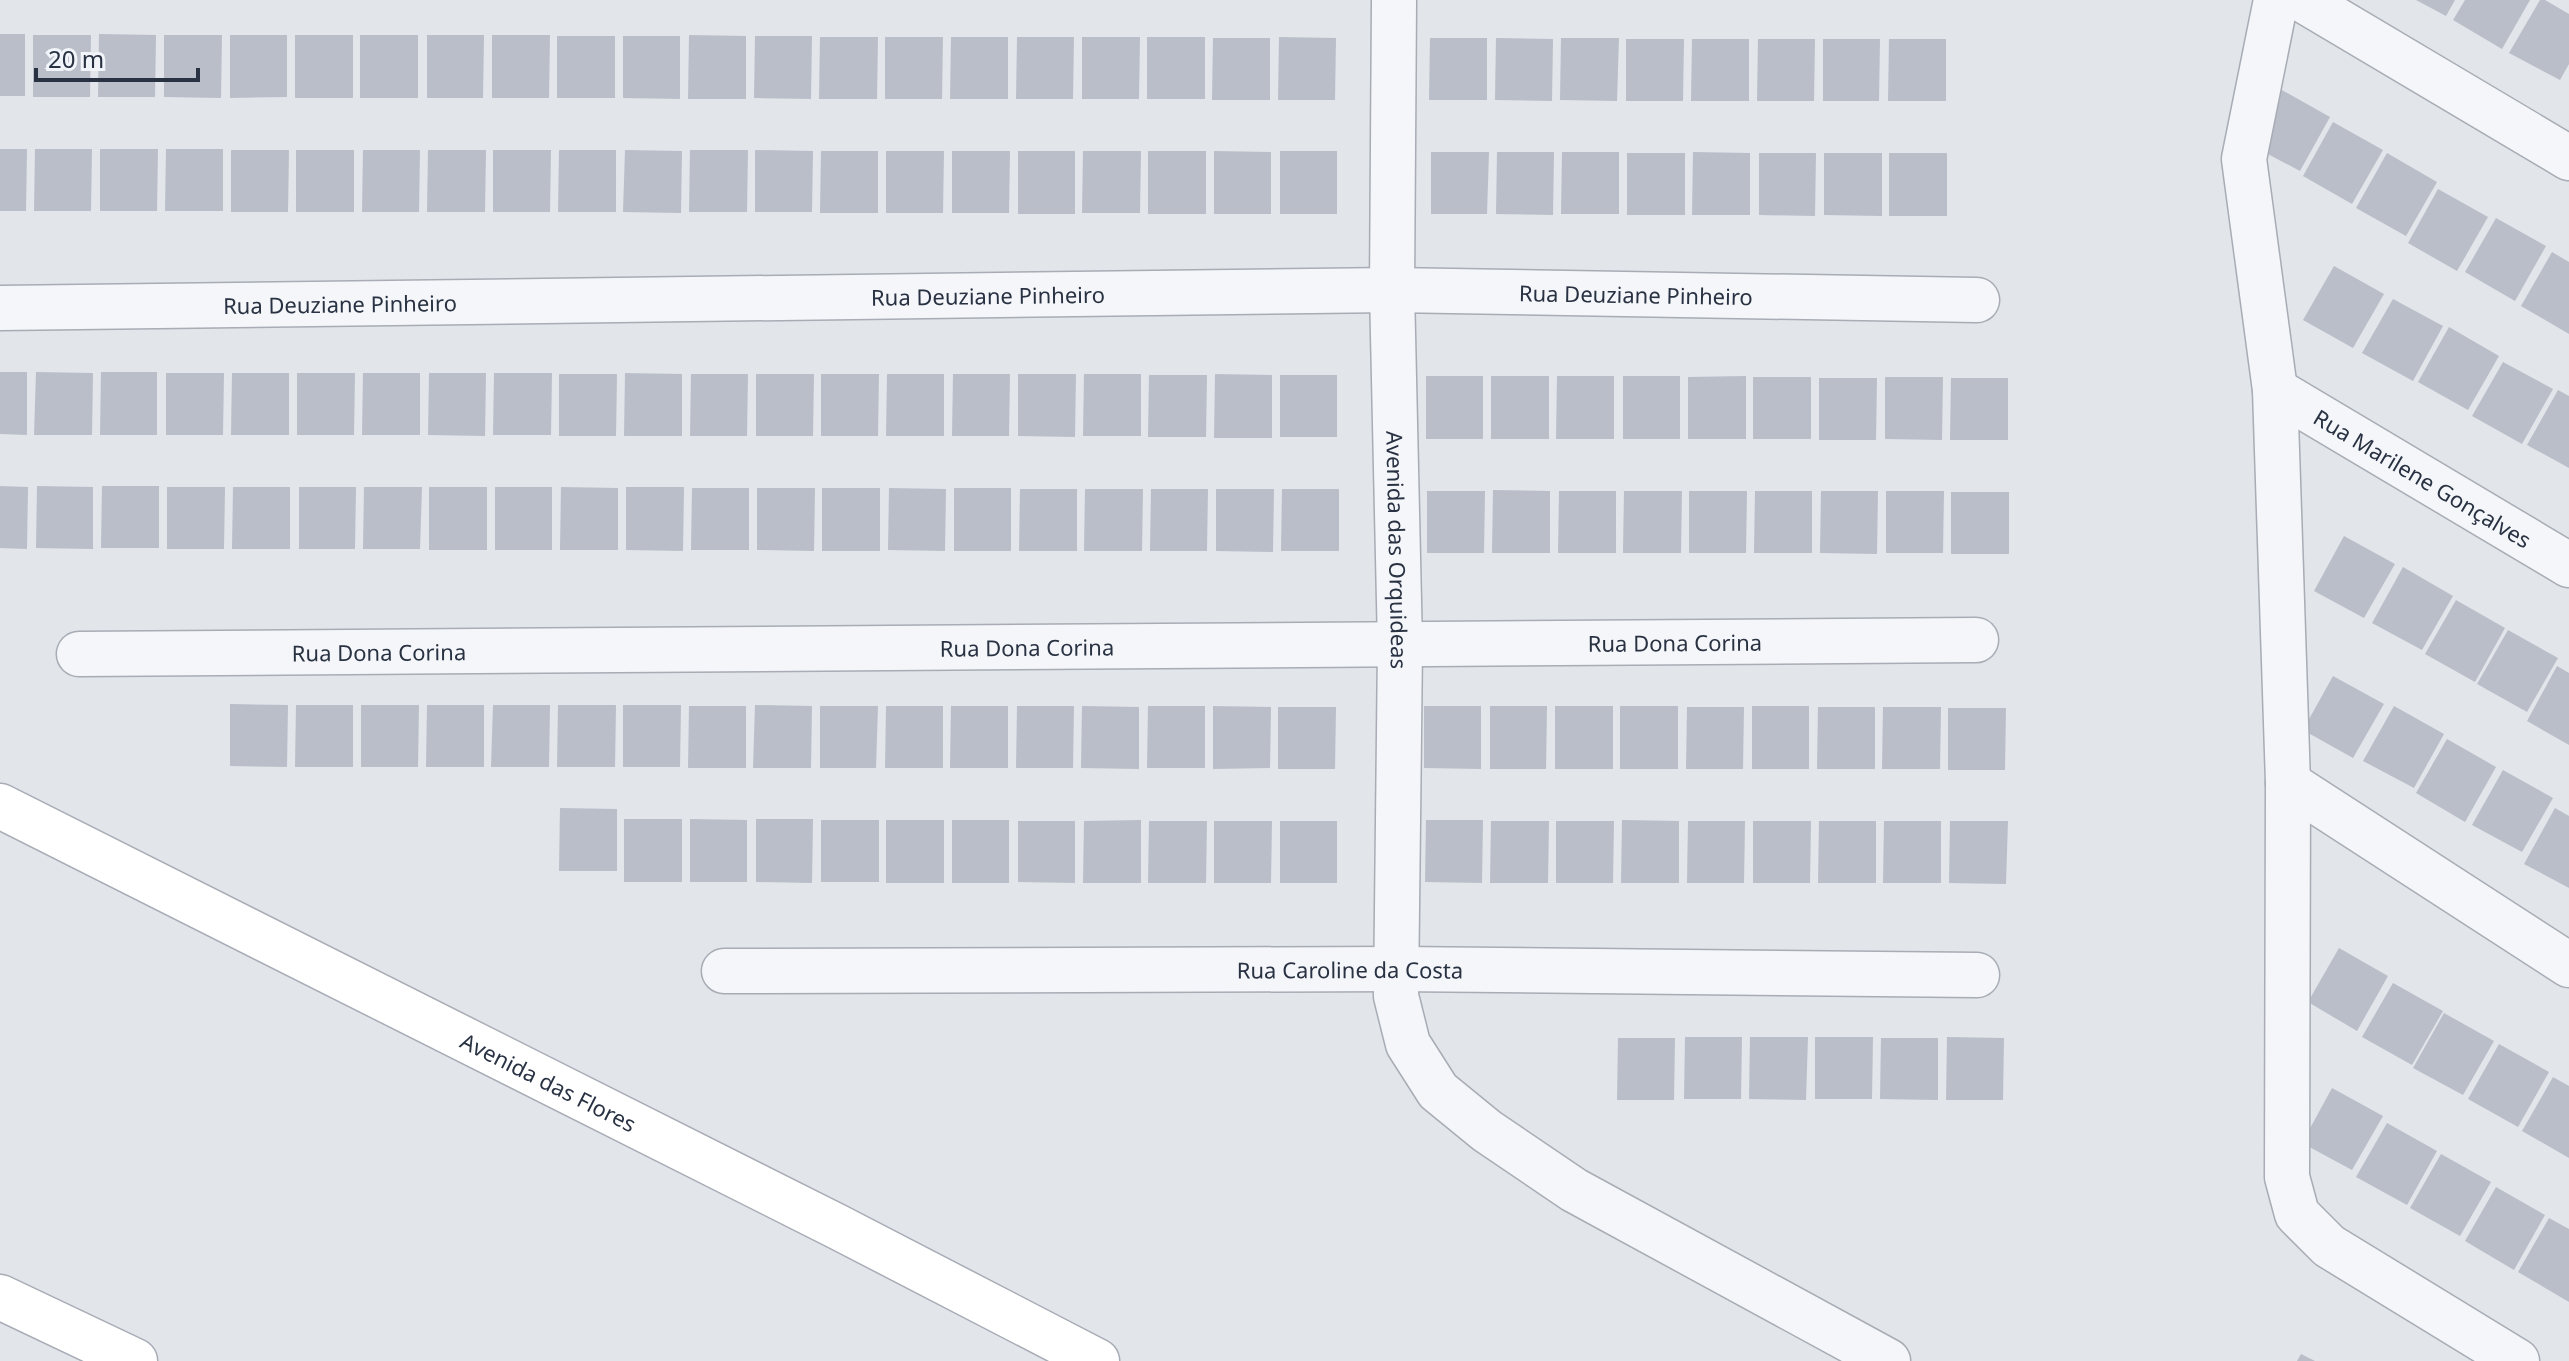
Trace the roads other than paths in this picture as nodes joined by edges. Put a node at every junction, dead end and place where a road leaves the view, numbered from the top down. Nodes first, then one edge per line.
1 (1394, 0) edge
2 (2276, 0) edge
3 (2303, 0) edge
4 (2569, 158) edge
5 (1392, 290) junction
6 (1977, 300) dead end
7 (0, 308) edge
8 (2275, 390) junction
9 (2569, 565) edge
10 (1976, 640) dead end
11 (1400, 646) junction
12 (79, 654) dead end
13 (2288, 783) junction
14 (0, 806) edge
15 (2569, 965) edge
16 (1397, 969) junction
17 (724, 971) dead end
18 (1977, 975) dead end
19 (0, 1297) edge
20 (135, 1361) edge
21 (1097, 1361) edge
22 (1888, 1361) edge
23 (2517, 1361) edge

1 - 5 street, Avenida das Orquideas
2 - 8 street
3 - 4 street
5 - 6 street, Rua Deuziane Pinheiro
5 - 7 street, Rua Deuziane Pinheiro
5 - 11 street, Avenida das Orquideas
8 - 9 street, Rua Marilene Gonçalves
8 - 13 street
10 - 11 street, Rua Dona Corina
11 - 12 street, Rua Dona Corina
11 - 16 street, Avenida das Orquideas
13 - 15 street
13 - 23 street
14 - 21 main road, Avenida das Flores
16 - 17 street, Rua Caroline da Costa
16 - 18 street, Rua Caroline da Costa
16 - 22 street, Avenida das Orquideas
19 - 20 main road

